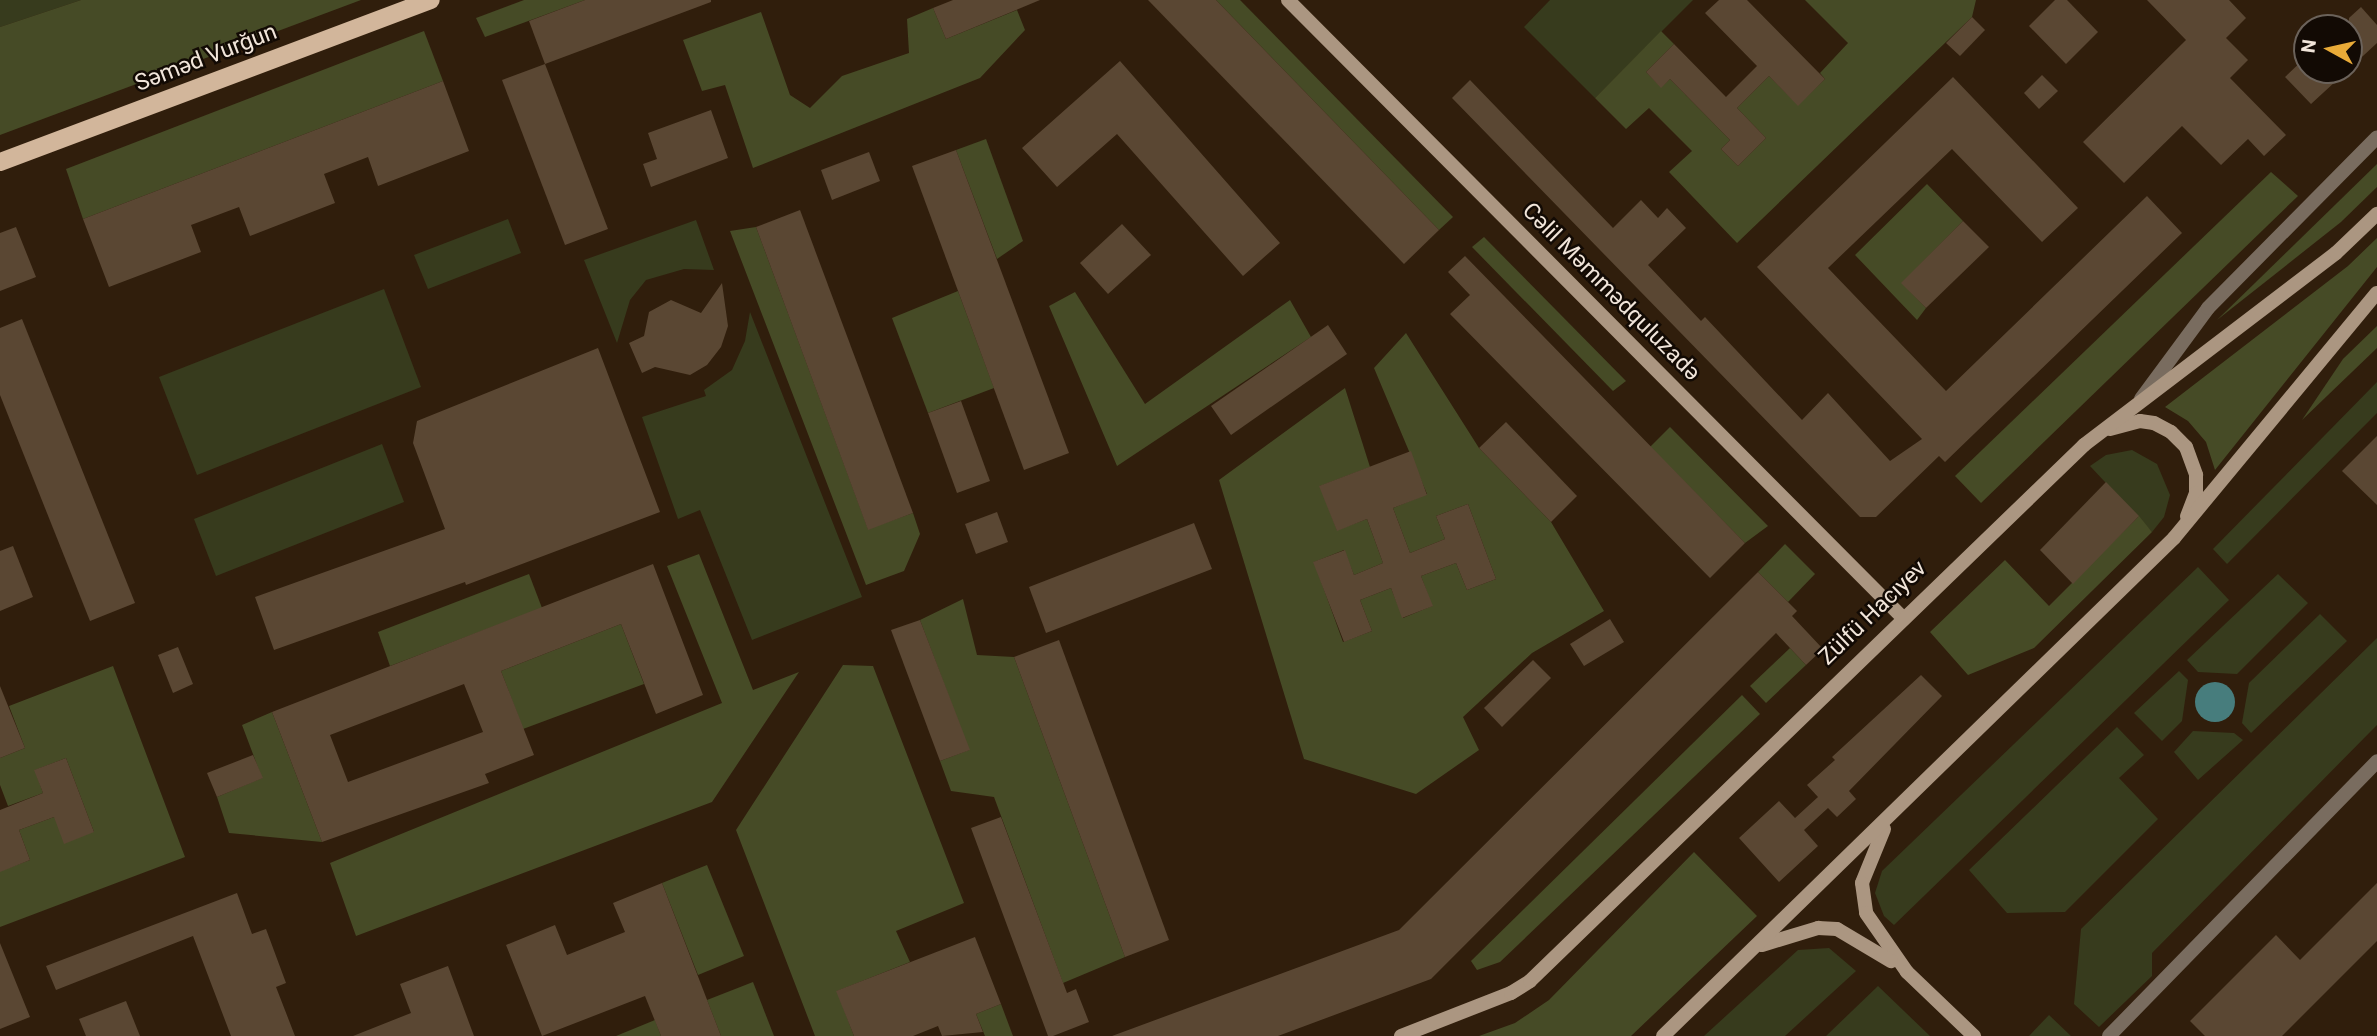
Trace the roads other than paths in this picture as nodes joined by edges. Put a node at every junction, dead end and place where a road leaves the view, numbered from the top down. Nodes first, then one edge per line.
1 (430, 0) edge
2 (1288, 0) edge
3 (2377, 137) edge
4 (0, 162) edge
5 (2377, 214) edge
6 (2377, 293) edge
7 (2141, 399) junction
8 (2084, 444) junction
9 (2178, 533) junction
10 (1902, 617) junction
11 (2377, 761) edge
12 (1889, 818) junction
13 (1759, 946) junction
14 (1907, 972) junction
15 (1401, 1036) edge
16 (1663, 1036) edge
17 (1974, 1036) edge
18 (2109, 1036) edge

1 - 4 main road, Səməd Vurğun
2 - 10 main road, Cəlil Məmmədquluzadə
3 - 7 street
5 - 7 main road, Zülfü Hacıyev
6 - 9 main road
7 - 8 main road, Zülfü Hacıyev
8 - 9 main road
8 - 10 main road, Zülfü Hacıyev
9 - 12 main road
10 - 15 main road, Zülfü Hacıyev
11 - 18 street
12 - 13 main road
12 - 14 main road
13 - 14 main road
13 - 16 main road
14 - 17 main road

